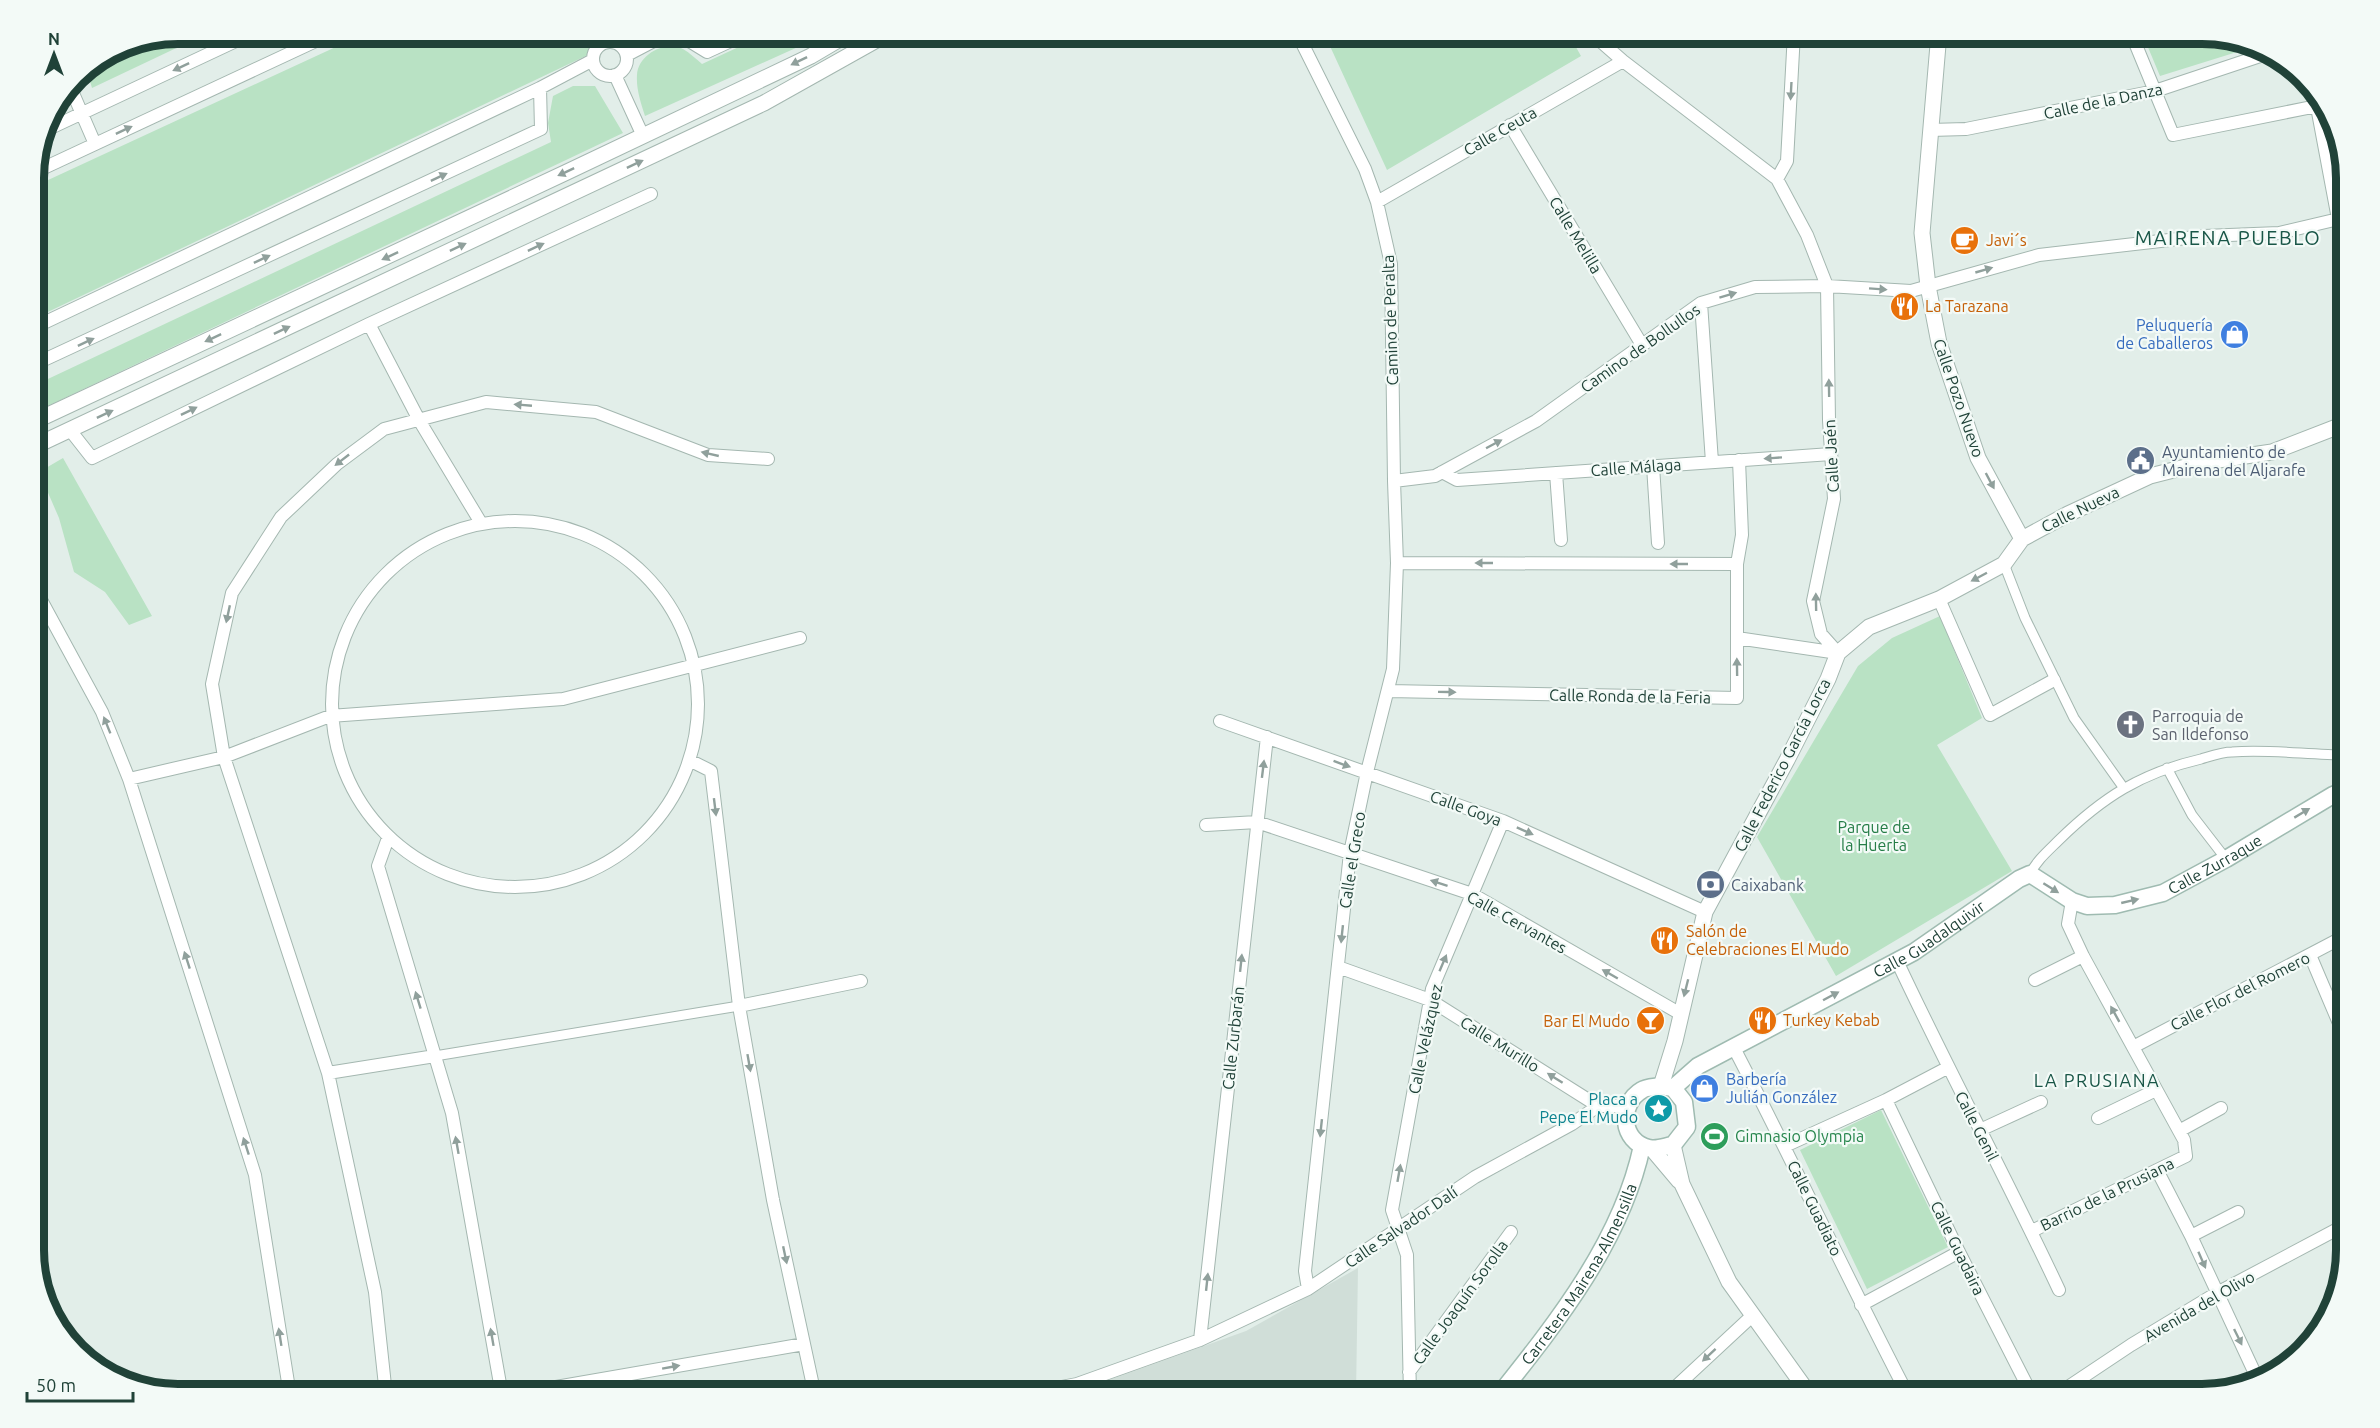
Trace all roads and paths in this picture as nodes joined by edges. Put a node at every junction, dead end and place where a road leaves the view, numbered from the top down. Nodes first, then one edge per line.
1 (229, 44) edge
2 (309, 44) edge
3 (598, 44) edge
4 (617, 44) edge
5 (648, 44) edge
6 (693, 44) edge
7 (724, 44) edge
8 (831, 44) edge
9 (869, 44) edge
10 (1302, 44) edge
11 (1604, 44) edge
12 (1793, 44) edge
13 (1938, 44) edge
14 (2135, 44) edge
15 (627, 55) junction
16 (2259, 56) edge
17 (593, 60) junction
18 (1623, 61) junction
19 (615, 75) junction
20 (540, 88) junction
21 (2155, 92) junction
22 (73, 94) edge
23 (2316, 107) edge
24 (82, 112) junction
25 (1510, 125) junction
26 (2326, 125) edge
27 (54, 126) edge
28 (1930, 130) junction
29 (643, 136) junction
30 (95, 144) junction
31 (44, 168) edge
32 (1777, 180) junction
33 (2336, 181) edge
34 (651, 194) dead end
35 (1377, 202) junction
36 (2336, 220) edge
37 (1827, 286) junction
38 (1928, 286) junction
39 (1701, 303) junction
40 (44, 323) edge
41 (369, 324) junction
42 (1642, 345) junction
43 (44, 360) edge
44 (44, 417) edge
45 (420, 420) junction
46 (2336, 427) edge
47 (70, 430) junction
48 (44, 442) edge
49 (1831, 454) junction
50 (768, 459) dead end
51 (1739, 460) junction
52 (1712, 462) junction
53 (1653, 466) junction
54 (1442, 472) junction
55 (1556, 473) junction
56 (1394, 481) junction
57 (482, 523) junction
58 (2022, 539) junction
59 (1561, 540) dead end
60 (1658, 543) dead end
61 (1397, 563) junction
62 (1737, 564) junction
63 (2004, 564) junction
64 (1939, 598) junction
65 (44, 605) edge
66 (800, 638) dead end
67 (1737, 638) junction
68 (1838, 653) junction
69 (695, 664) junction
70 (2054, 680) junction
71 (1389, 691) junction
72 (330, 716) junction
73 (1220, 721) dead end
74 (1267, 737) junction
75 (2336, 755) edge
76 (224, 756) junction
77 (691, 761) junction
78 (2168, 768) junction
79 (1367, 772) junction
80 (129, 779) junction
81 (2122, 788) junction
82 (2336, 794) edge
83 (1503, 821) junction
84 (1257, 822) junction
85 (1206, 825) dead end
86 (388, 838) junction
87 (1350, 853) junction
88 (2226, 860) junction
89 (2030, 874) junction
90 (1472, 894) junction
91 (2072, 901) junction
92 (1705, 912) junction
93 (2336, 941) edge
94 (2310, 955) junction
95 (2083, 957) junction
96 (1897, 961) junction
97 (1338, 967) junction
98 (2035, 980) dead end
99 (861, 981) dead end
100 (1430, 1000) junction
101 (739, 1006) junction
102 (1679, 1013) junction
103 (2336, 1016) edge
104 (2133, 1047) junction
105 (1734, 1048) junction
106 (435, 1056) junction
107 (1947, 1068) junction
108 (328, 1073) junction
109 (1667, 1087) junction
110 (2157, 1090) junction
111 (1886, 1100) junction
112 (2041, 1102) dead end
113 (1598, 1106) junction
114 (1627, 1106) junction
115 (2221, 1108) dead end
116 (2098, 1118) dead end
117 (1980, 1130) junction
118 (2179, 1131) junction
119 (1673, 1145) junction
120 (1785, 1146) junction
121 (1647, 1148) junction
122 (2157, 1170) junction
123 (1682, 1184) junction
124 (2238, 1212) dead end
125 (2336, 1230) edge
126 (1397, 1231) junction
127 (2031, 1231) junction
128 (1511, 1232) dead end
129 (2191, 1236) junction
130 (1959, 1252) junction
131 (1308, 1289) junction
132 (2059, 1290) dead end
133 (2217, 1293) junction
134 (1861, 1305) junction
135 (1752, 1316) junction
136 (1200, 1340) junction
137 (804, 1344) junction
138 (1409, 1372) junction
139 (2255, 1374) edge
140 (288, 1384) edge
141 (385, 1384) edge
142 (500, 1384) edge
143 (573, 1384) edge
144 (813, 1384) edge
145 (1077, 1384) edge
146 (1410, 1384) edge
147 (1508, 1384) edge
148 (1679, 1384) edge
149 (1802, 1384) edge
150 (1902, 1384) edge
151 (2026, 1384) edge
152 (2072, 1384) edge

1 -> 24 street
30 -> 2 street
3 - 17 street
4 - 15 street
5 - 15 street
6 - 7 street
8 -> 29 street
47 -> 9 street
10 - 35 street, Camino de Peralta
11 - 18 street
12 -> 32 street
13 - 28 street, Calle Pozo Nuevo
14 - 21 street
15 - 19 street
16 - 21 street, Calle de la Danza
17 - 19 street
17 - 20 street
18 - 25 street, Calle Ceuta
18 - 32 street
19 - 29 street
20 - 40 street
43 -> 20 street
21 - 23 street
21 - 28 street, Calle de la Danza
22 - 24 street
24 - 27 street
24 - 30 street
25 - 35 street, Calle Ceuta
25 - 42 street, Calle Melilla
26 - 33 street
28 - 38 street, Calle Pozo Nuevo
29 -> 44 street
30 - 31 street
32 - 37 street, Calle Jaén
41 -> 34 street
35 - 56 street, Camino de Peralta
38 -> 36 street, Camino de Bollullos
37 -> 38 street, Camino de Bollullos
39 -> 37 street, Camino de Bollullos
49 -> 37 street, Calle Jaén
38 -> 58 street, Calle Pozo Nuevo
39 - 42 street, Camino de Bollullos
39 - 52 street
41 - 45 street
47 -> 41 street
54 -> 42 street, Camino de Bollullos
50 -> 45 street
45 - 57 street
45 -> 76 street
46 - 58 street, Calle Nueva
47 - 48 street
49 -> 51 street, Calle Málaga
68 -> 49 street, Calle Jaén
51 - 52 street, Calle Málaga
51 - 62 street, Calle Ronda de la Feria
52 - 53 street, Calle Málaga
53 - 55 street, Calle Málaga
53 - 60 street
54 - 55 street, Calle Málaga
54 - 56 street
55 - 59 street
56 - 61 street, Calle el Greco
57 - 69 street
57 - 72 street
58 - 63 street, Calle Federico García Lorca
62 -> 61 street
61 - 71 street, Calle el Greco
62 - 67 street, Calle Ronda de la Feria
63 -> 64 street, Calle Federico García Lorca
63 - 70 street
64 - 68 street, Calle Federico García Lorca
64 - 70 street
80 -> 65 street
66 - 69 street
67 - 68 street
71 -> 67 street, Calle Ronda de la Feria
68 - 92 street, Calle Federico García Lorca
69 - 72 street
69 - 77 street
70 - 81 street
71 - 79 street, Calle el Greco
72 - 76 street
72 - 86 street
73 - 74 street, Calle Goya
74 -> 79 street, Calle Goya
84 -> 74 street, Calle Zurbarán
75 - 78 street, Calle Guadalquivir
76 - 80 street
76 - 108 street
77 - 86 street
77 -> 101 street
78 - 81 street, Calle Guadalquivir
78 - 88 street
79 - 83 street, Calle Goya
79 - 87 street, Calle el Greco
140 -> 80 street
81 - 89 street, Calle Guadalquivir
88 -> 82 main road, Calle Zurraque
83 - 90 street, Calle Velázquez
83 -> 92 street, Calle Goya
84 - 85 street, Calle Cervantes
84 - 87 street, Calle Cervantes
136 -> 84 street, Calle Zurbarán
106 -> 86 street
90 -> 87 street, Calle Cervantes
87 -> 97 street, Calle el Greco
91 -> 88 main road, Calle Zurraque
89 -> 91 main road
89 - 96 main road, Calle Guadalquivir
100 -> 90 street, Calle Velázquez
102 -> 90 street, Calle Cervantes
91 - 95 street, Barrio de la Prusiana
92 -> 102 street, Calle Federico García Lorca
93 - 94 street, Calle Flor del Romero
94 - 103 street
94 - 104 street, Calle Flor del Romero
95 - 98 street
104 -> 95 street, Barrio de la Prusiana
105 -> 96 main road, Calle Guadalquivir
96 - 107 street, Calle Genil
97 - 100 street, Calle Murillo
97 -> 131 street, Calle el Greco
99 - 101 street
113 -> 100 street, Calle Murillo
126 -> 100 street, Calle Velázquez
101 - 106 street
101 -> 137 street
102 - 109 street, Calle Federico García Lorca
104 - 110 street, Barrio de la Prusiana
105 - 109 main road, Calle Guadalquivir
105 - 120 street, Calle Guadiato
106 - 108 street
142 -> 106 street
107 - 111 street
107 - 117 street, Calle Genil
108 - 141 street
109 - 114 main road
109 - 119 main road
110 - 116 street
110 - 118 street, Barrio de la Prusiana
111 - 120 street
111 - 130 street, Calle Guadaira
112 - 117 street
113 - 114 street
113 - 126 street, Calle Salvador Dalí
114 - 121 main road
115 - 118 street
117 - 127 street, Calle Genil
118 - 122 street, Barrio de la Prusiana
119 - 121 main road
119 - 123 street
120 - 134 street, Calle Guadiato
121 - 123 street
121 - 147 main road, Carretera Mairena-Almensilla
122 - 127 street, Barrio de la Prusiana
122 - 129 street
123 - 135 street
124 - 129 street
125 - 133 street, Avenida del Olivo
126 - 131 street, Calle Salvador Dalí
126 - 138 street, Calle Velázquez
127 - 132 street, Calle Genil
128 - 138 street, Calle Joaquín Sorolla
129 -> 133 street
130 - 134 street
130 - 151 street, Calle Guadaira
131 - 136 street, Calle Salvador Dalí
133 -> 139 street
133 - 152 street, Avenida del Olivo
134 - 150 street, Calle Guadiato
135 -> 148 street
135 - 149 street
136 - 145 street, Calle Salvador Dalí
143 -> 137 street
137 - 144 street
138 - 146 street, Calle Velázquez

